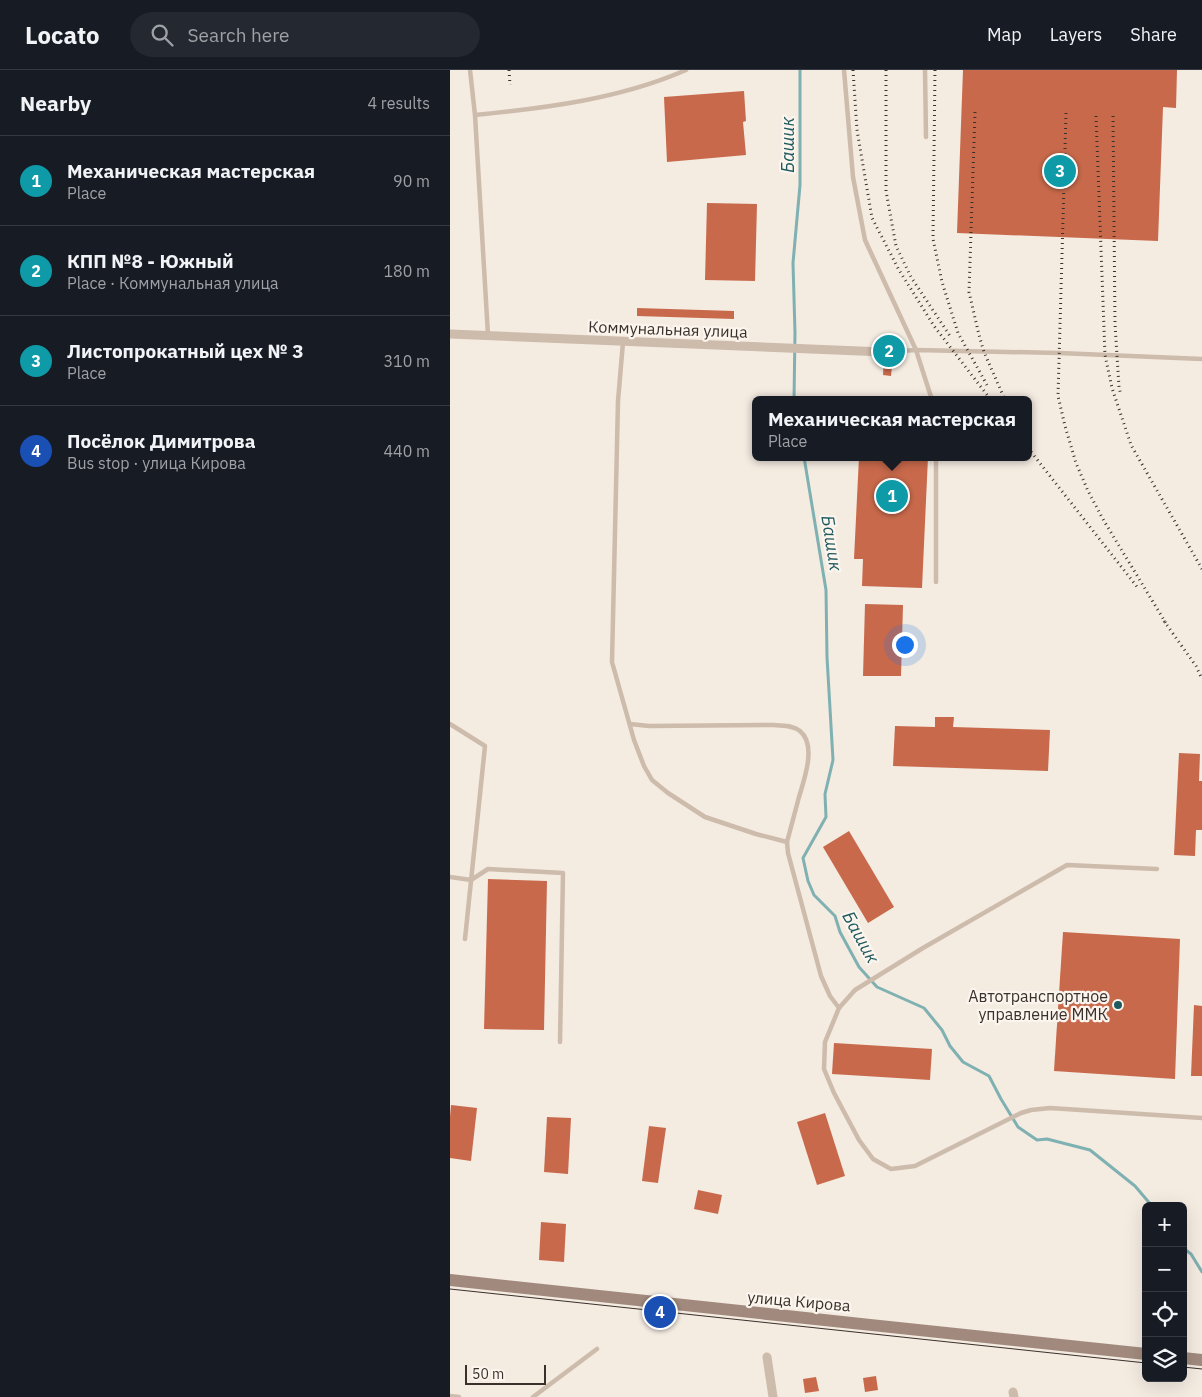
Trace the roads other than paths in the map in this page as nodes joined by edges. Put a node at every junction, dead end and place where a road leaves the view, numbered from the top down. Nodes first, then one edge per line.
1 (470, 70) edge
2 (686, 70) edge
3 (844, 70) edge
4 (925, 70) edge
5 (475, 116) junction
6 (926, 137) dead end
7 (450, 334) edge
8 (488, 336) junction
9 (623, 342) junction
10 (916, 350) junction
11 (884, 352) joint
12 (1202, 359) edge
13 (931, 396) edge
14 (936, 461) edge
15 (936, 582) dead end
16 (450, 724) edge
17 (630, 724) junction
18 (787, 842) junction
19 (1157, 869) dead end
20 (450, 878) edge
21 (471, 880) junction
22 (465, 939) dead end
23 (839, 1008) junction
24 (560, 1042) dead end
25 (1202, 1118) edge
26 (450, 1280) edge
27 (597, 1349) dead end
28 (1142, 1354) edge
29 (767, 1357) dead end
30 (450, 1396) edge
31 (459, 1397) edge
32 (533, 1397) edge
33 (773, 1397) edge

1 - 5 lane
2 - 5 lane
3 - 10 lane
4 - 6 lane
5 - 8 lane
7 - 8 street, Коммунальная улица
8 - 9 street, Коммунальная улица
9 - 11 street, Коммунальная улица
9 - 17 lane
10 - 11 lane
10 - 12 lane
10 - 13 lane
14 - 15 lane
16 - 21 lane
17 - 18 lane
17 - 18 lane
18 - 23 lane
19 - 23 lane
20 - 21 lane
21 - 22 lane
21 - 24 lane
23 - 25 lane
26 - 28 main road, улица Кирова
27 - 32 lane
29 - 33 street
30 - 31 lane

